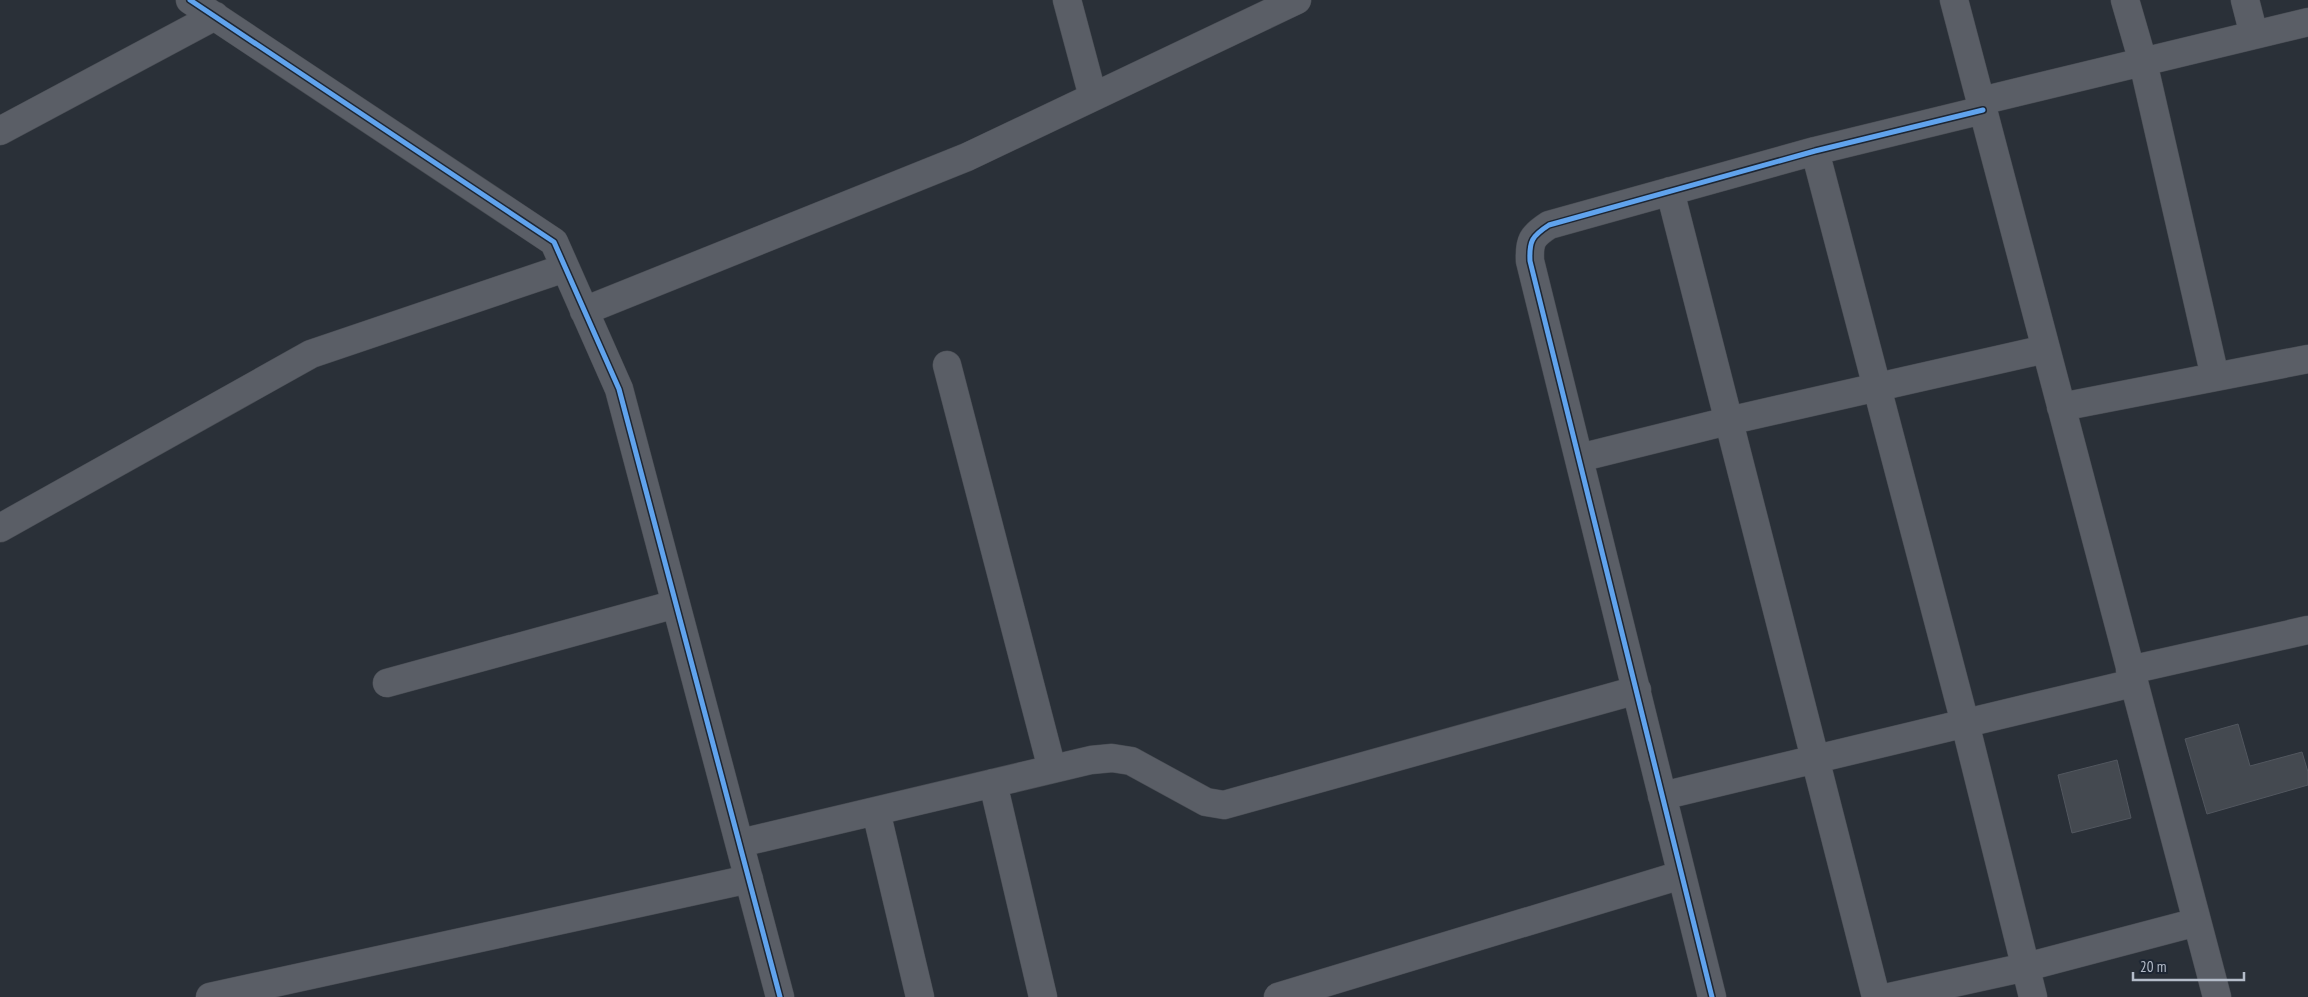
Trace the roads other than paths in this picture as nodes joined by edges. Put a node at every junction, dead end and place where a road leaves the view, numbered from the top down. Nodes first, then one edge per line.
1 (190, 0) edge
2 (1068, 0) edge
3 (1297, 0) edge
4 (1954, 0) edge
5 (2125, 0) edge
6 (2246, 0) edge
7 (215, 16) junction
8 (2308, 22) edge
9 (2254, 35) junction
10 (2142, 62) junction
11 (1093, 97) junction
12 (1982, 106) junction
13 (0, 131) edge
14 (1815, 151) junction
15 (1670, 191) junction
16 (565, 268) junction
17 (584, 311) junction
18 (2046, 349) junction
19 (2308, 358) edge
20 (947, 365) dead end
21 (2215, 377) junction
22 (1878, 388) junction
23 (2061, 407) junction
24 (1728, 421) junction
25 (1578, 458) junction
26 (0, 528) edge
27 (676, 604) junction
28 (2308, 630) edge
29 (2132, 676) junction
30 (387, 682) dead end
31 (1637, 690) junction
32 (1965, 723) junction
33 (1814, 759) junction
34 (1052, 769) junction
35 (993, 783) junction
36 (1662, 796) junction
37 (876, 811) junction
38 (740, 843) junction
39 (1681, 875) junction
40 (749, 879) junction
41 (2197, 922) junction
42 (2026, 966) junction
43 (210, 997) edge
44 (780, 997) edge
45 (920, 997) edge
46 (1043, 997) edge
47 (1278, 997) edge
48 (1712, 997) edge
49 (1876, 997) edge
50 (1890, 997) edge
51 (2033, 997) edge
52 (2217, 997) edge

1 - 7 street
2 - 11 street
3 - 11 street
4 - 12 street
5 - 10 street
6 - 9 street
7 - 13 street
7 - 16 street
8 - 9 street
9 - 10 street
10 - 12 street
10 - 21 street
11 - 17 street
12 - 14 street
12 - 18 street
14 - 15 street
14 - 22 street
15 - 24 street
15 - 25 street
16 - 17 street
16 - 26 street
17 - 27 street
18 - 22 street
18 - 23 street
19 - 21 street
20 - 34 street
21 - 23 street
22 - 24 street
22 - 32 street
23 - 29 street
24 - 25 street
24 - 33 street
25 - 31 street
27 - 30 street
27 - 38 street
28 - 29 street
29 - 32 street
29 - 41 street
31 - 34 street
31 - 36 street
32 - 33 street
32 - 42 street
33 - 36 street
33 - 49 street
34 - 35 street
35 - 37 street
35 - 46 street
36 - 39 street
37 - 38 street
37 - 45 street
38 - 40 street
39 - 47 street
39 - 48 street
40 - 43 street
40 - 44 street
41 - 42 street
41 - 52 street
42 - 50 street
42 - 51 street

